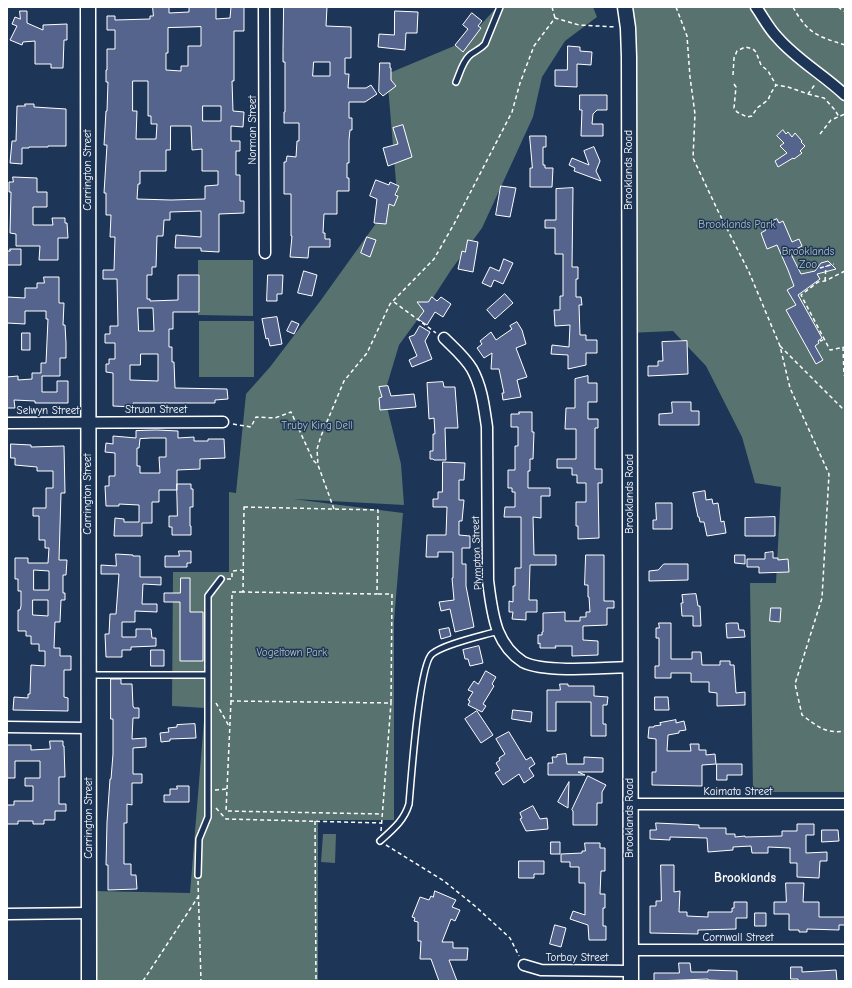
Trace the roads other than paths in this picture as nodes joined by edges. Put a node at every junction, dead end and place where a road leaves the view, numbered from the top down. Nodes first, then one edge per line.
1 (88, 7) edge
2 (264, 7) edge
3 (500, 7) edge
4 (625, 7) edge
5 (756, 7) edge
6 (456, 82) dead end
7 (845, 95) edge
8 (265, 253) dead end
9 (444, 338) road end
10 (88, 422) junction
11 (223, 422) road end
12 (7, 423) edge
13 (220, 579) road end
14 (498, 631) junction
15 (630, 667) junction
16 (88, 674) junction
17 (207, 675) junction
18 (7, 727) edge
19 (88, 728) junction
20 (630, 804) junction
21 (845, 804) edge
22 (380, 841) road end
23 (198, 875) road end
24 (89, 913) junction
25 (7, 914) edge
26 (631, 950) junction
27 (845, 950) edge
28 (524, 965) road end
29 (630, 976) edge
30 (89, 981) edge

1 - 10 main road, Carrington Street
2 - 8 street, Norman Street
3 - 6 lane
4 - 15 main road, Brooklands Road
5 - 7 street
9 - 14 street, Plympton Street
10 - 11 street, Struan Street
10 - 12 street, Selwyn Street
10 - 16 main road, Carrington Street
13 - 17 lane
14 - 15 street, Plympton Street
14 - 22 lane
15 - 20 main road, Brooklands Road
16 - 17 lane
16 - 19 main road, Carrington Street
17 - 23 lane
18 - 19 street
19 - 24 main road, Carrington Street
20 - 21 street, Kaimata Street
20 - 26 main road, Brooklands Road
24 - 25 street
24 - 30 main road, Carrington Street
26 - 27 street, Cornwall Street
26 - 29 main road, Brooklands Road
28 - 29 street, Torbay Street

